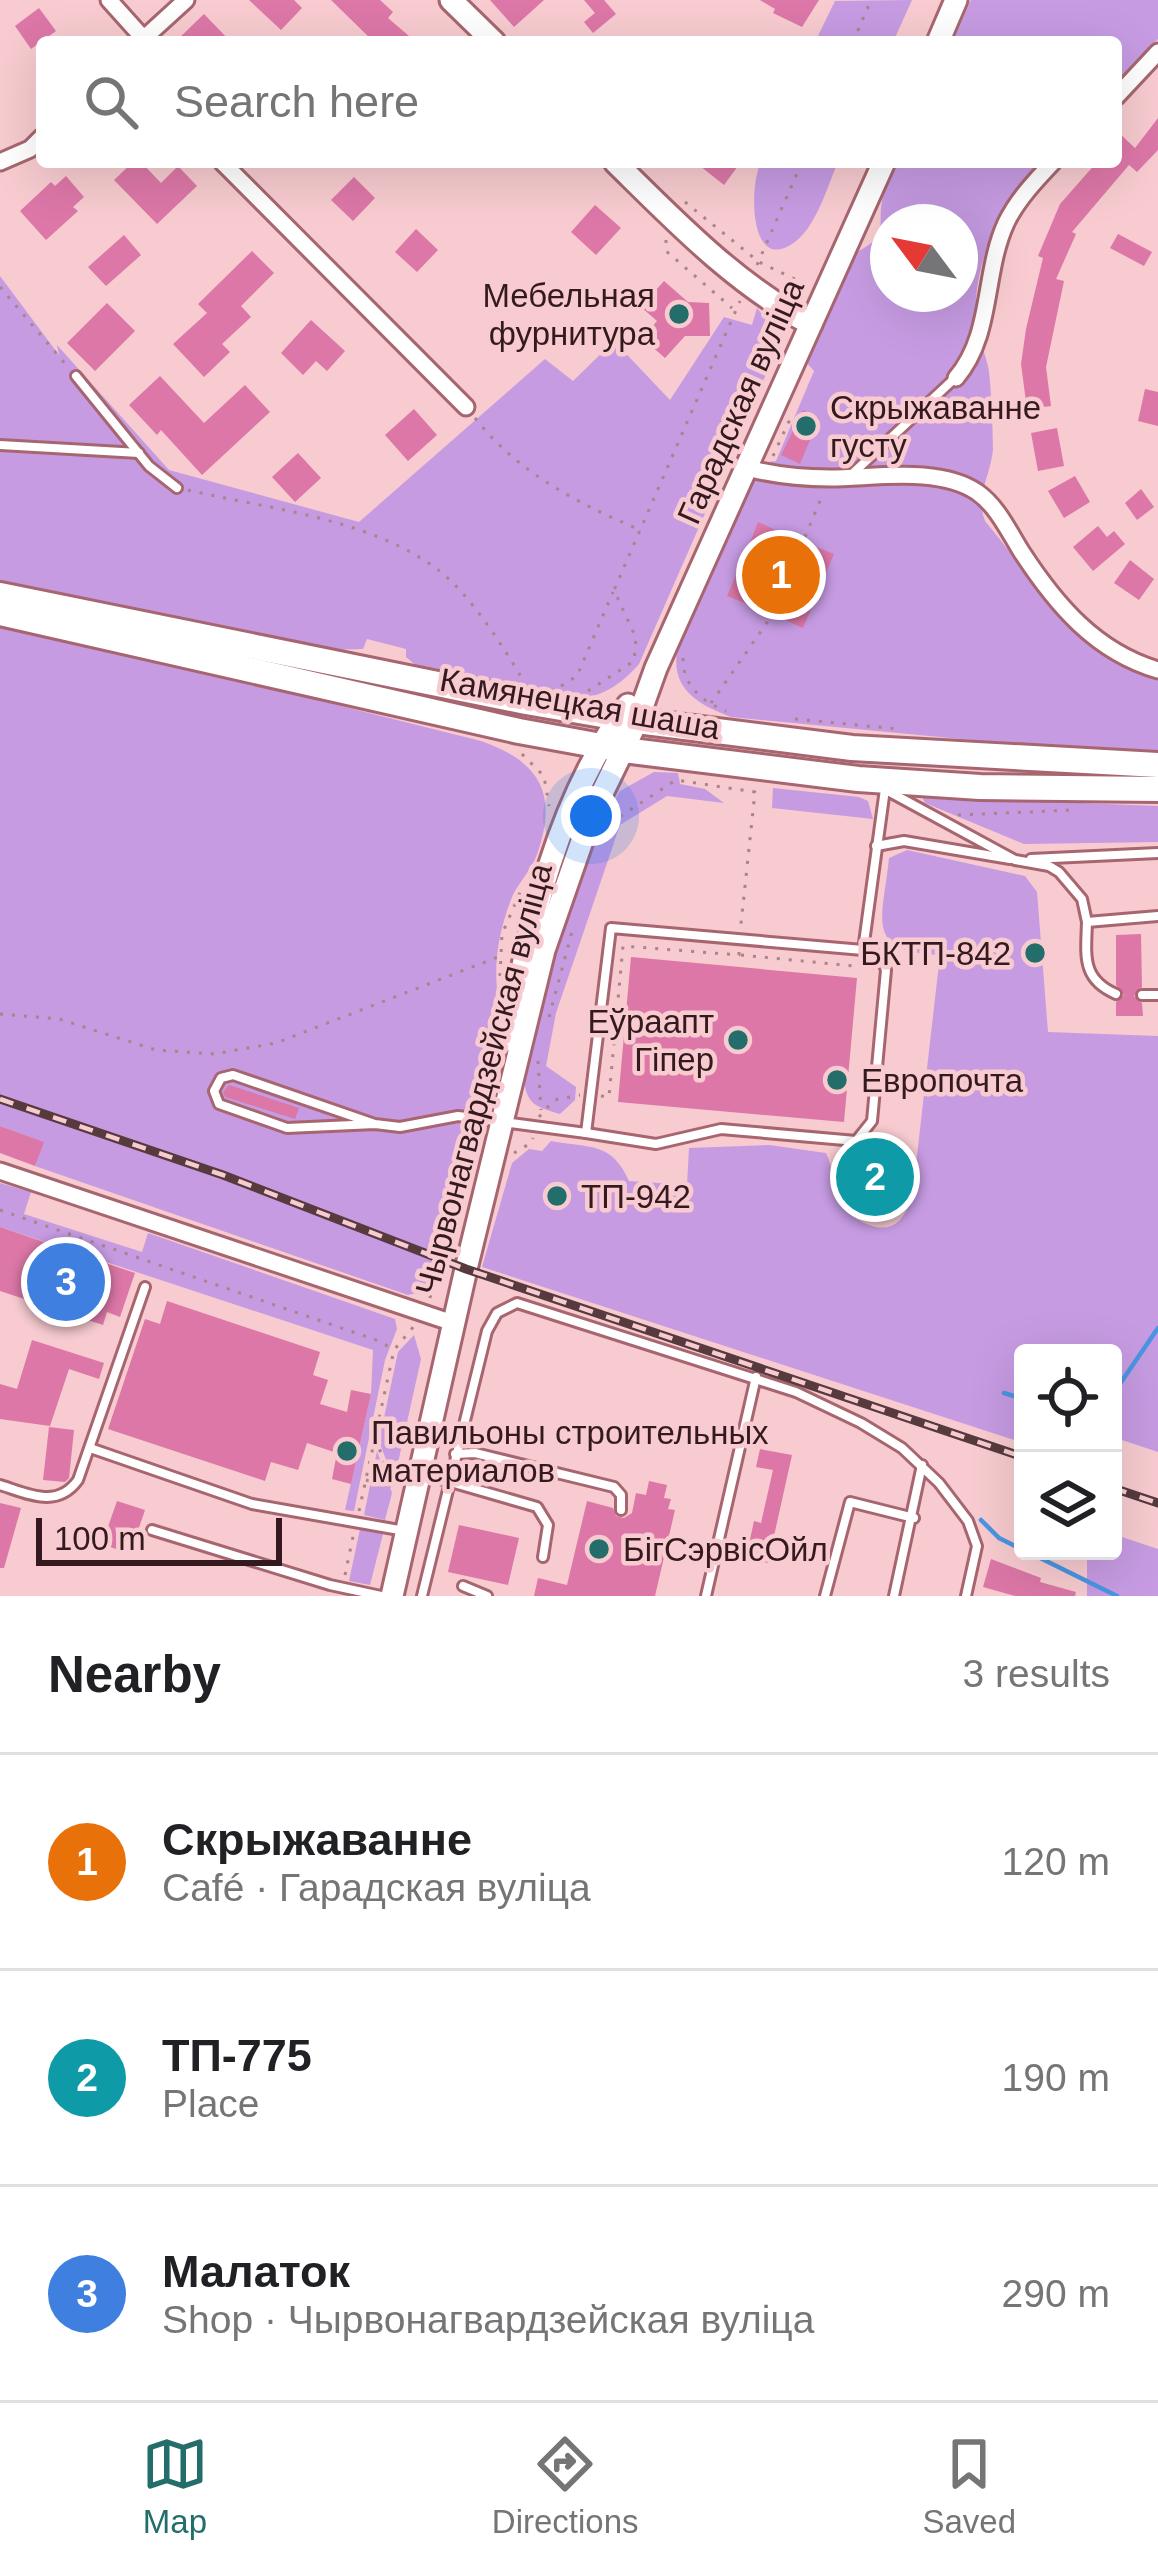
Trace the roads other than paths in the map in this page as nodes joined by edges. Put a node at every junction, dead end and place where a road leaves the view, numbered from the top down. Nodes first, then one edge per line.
1 (110, 0) edge
2 (186, 0) edge
3 (451, 0) edge
4 (956, 0) edge
5 (139, 36) edge
6 (146, 36) edge
7 (488, 36) edge
8 (941, 36) edge
9 (1158, 52) edge
10 (1122, 91) edge
11 (36, 142) edge
12 (0, 162) edge
13 (229, 168) edge
14 (622, 168) edge
15 (881, 168) edge
16 (1048, 168) edge
17 (811, 324) junction
18 (76, 376) road end
19 (956, 378) joint
20 (466, 406) road end
21 (0, 445) edge
22 (140, 453) junction
23 (747, 468) junction
24 (849, 477) junction
25 (177, 488) road end
26 (0, 595) edge
27 (0, 613) edge
28 (1158, 670) edge
29 (628, 720) junction
30 (613, 748) junction
31 (1158, 765) edge
32 (858, 779) junction
33 (885, 789) junction
34 (1158, 789) edge
35 (876, 847) junction
36 (1158, 853) edge
37 (1016, 860) junction
38 (1158, 916) edge
39 (1087, 922) junction
40 (863, 950) junction
41 (1116, 994) dead end
42 (1142, 995) dead end
43 (1158, 995) edge
44 (487, 1120) junction
45 (376, 1124) junction
46 (586, 1133) junction
47 (0, 1172) edge
48 (145, 1287) dead end
49 (440, 1319) junction
50 (756, 1377) junction
51 (90, 1448) junction
52 (455, 1454) junction
53 (922, 1465) junction
54 (414, 1471) junction
55 (449, 1480) junction
56 (0, 1485) edge
57 (622, 1510) dead end
58 (914, 1518) junction
59 (152, 1530) dead end
60 (401, 1530) junction
61 (543, 1557) dead end
62 (463, 1586) dead end
63 (380, 1596) edge
64 (392, 1596) edge
65 (422, 1596) edge
66 (487, 1596) edge
67 (706, 1596) edge
68 (825, 1596) edge
69 (894, 1596) edge
70 (965, 1596) edge

1 - 5 street
2 - 6 street
3 - 7 main road
4 - 8 main road
9 - 10 street
11 - 12 street
13 - 20 street
14 - 17 main road
15 - 17 main road, Гарадская вуліца
16 - 19 street
17 - 23 main road, Гарадская вуліца
18 - 22 lane
19 - 24 lane
21 - 22 lane
22 - 25 lane
23 - 24 street
23 - 29 main road, Гарадская вуліца
24 - 28 street
26 - 29 main road, Камянецкая шаша
27 - 30 main road, Камянецкая шаша
29 - 30 main road, Чырвонагвардзейская вуліца
29 - 31 main road, Камянецкая шаша
30 - 32 main road, Камянецкая шаша
30 - 44 main road, Чырвонагвардзейская вуліца
32 - 33 lane
32 - 34 main road, Камянецкая шаша
33 - 35 lane
33 - 37 lane
35 - 37 lane
35 - 40 lane
36 - 37 lane
37 - 39 lane
38 - 39 lane
39 - 41 lane
40 - 46 lane
40 - 46 lane
42 - 43 lane
44 - 45 lane
44 - 46 lane
44 - 49 main road, Чырвонагвардзейская вуліца
45 - 45 lane
47 - 49 street, Чырвонагвардзейская вуліца
48 - 51 lane
49 - 54 main road, Чырвонагвардзейская вуліца
50 - 52 lane
50 - 53 lane
50 - 67 lane
51 - 56 lane
51 - 60 lane
52 - 55 lane
52 - 57 lane
53 - 58 lane
53 - 70 lane
54 - 55 lane
54 - 60 main road, Чырвонагвардзейская вуліца
55 - 61 lane
55 - 65 lane
58 - 68 lane
58 - 69 lane
59 - 63 lane
60 - 63 main road, Чырвонагвардзейская вуліца
60 - 64 main road, Чырвонагвардзейская вуліца
62 - 66 lane

